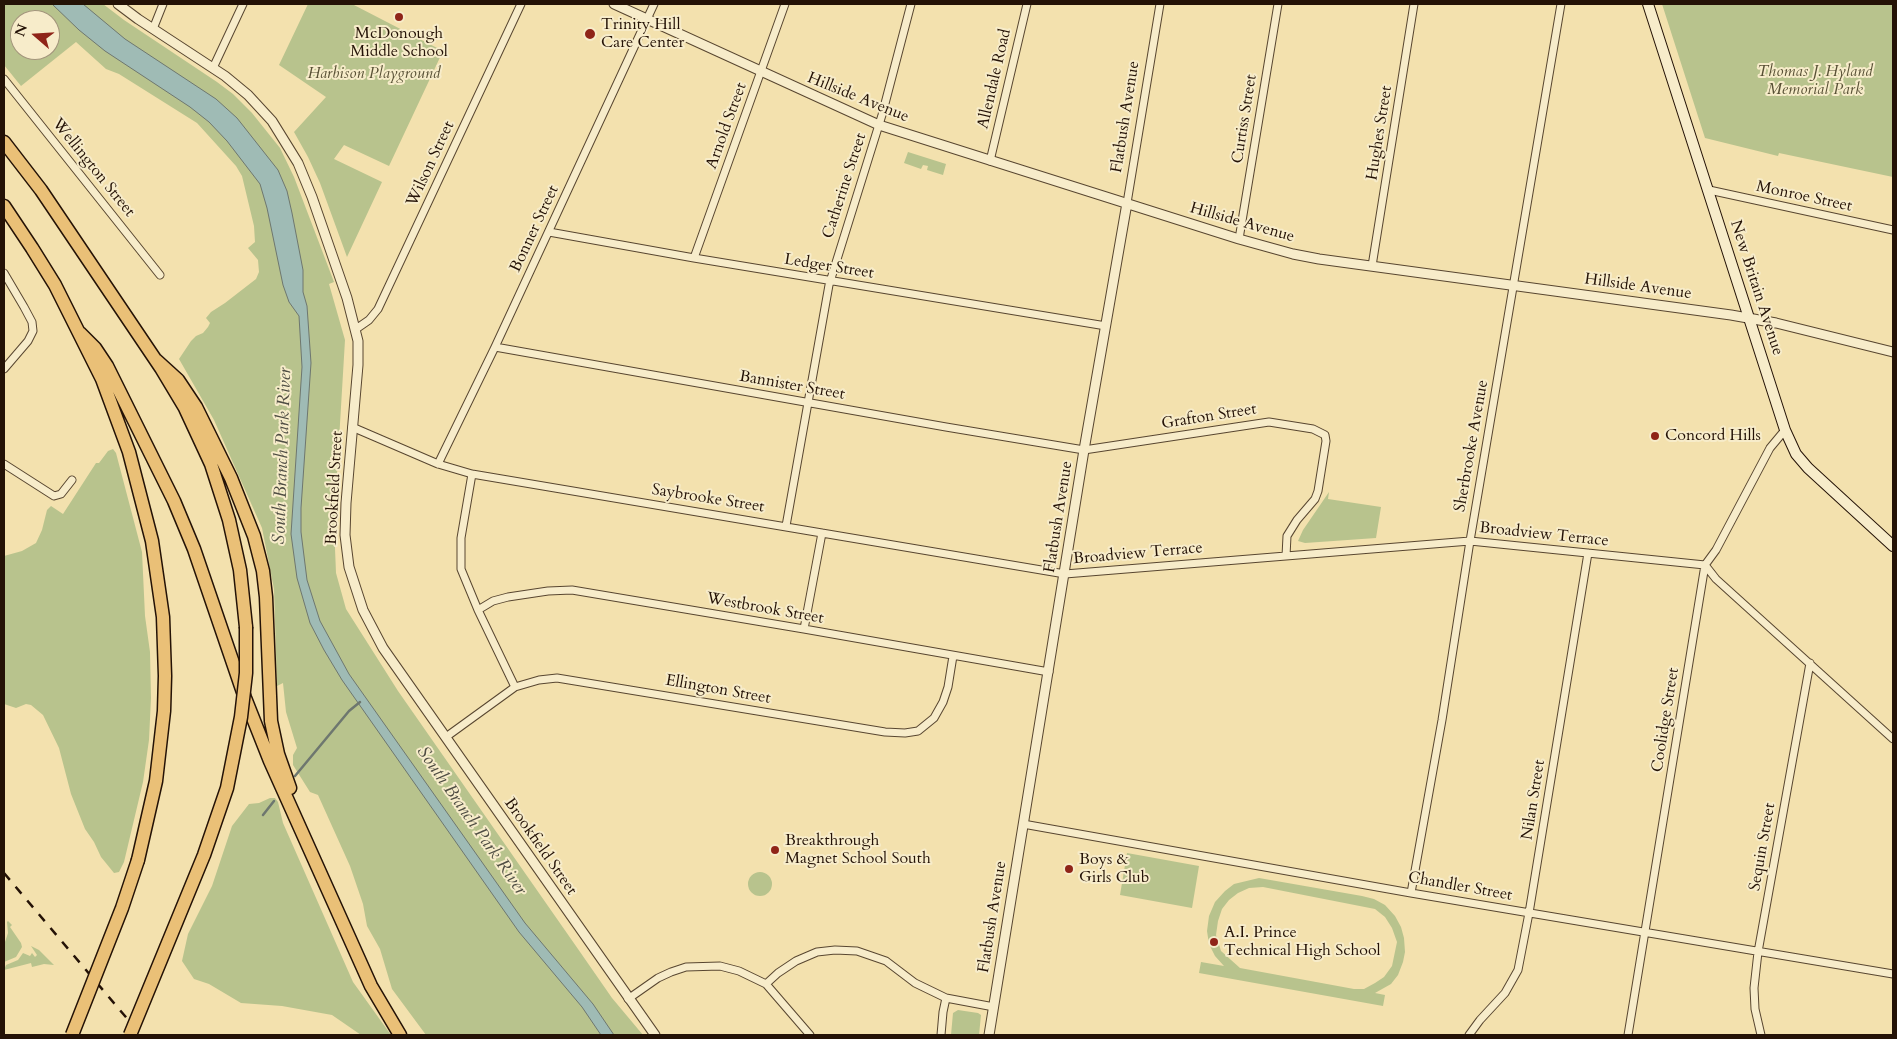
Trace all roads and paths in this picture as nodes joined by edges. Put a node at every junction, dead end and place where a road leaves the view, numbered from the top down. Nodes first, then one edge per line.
1 (118, 4) edge
2 (163, 4) edge
3 (243, 4) edge
4 (521, 4) edge
5 (614, 4) edge
6 (654, 4) edge
7 (785, 4) edge
8 (911, 4) edge
9 (1027, 4) edge
10 (1160, 4) edge
11 (1278, 4) edge
12 (1414, 4) edge
13 (1561, 4) edge
14 (1648, 4) edge
15 (647, 19) junction
16 (153, 29) junction
17 (213, 68) junction
18 (761, 72) junction
19 (4, 79) edge
20 (879, 125) junction
21 (4, 142) edge
22 (990, 161) junction
23 (1709, 190) junction
24 (1127, 203) junction
25 (4, 206) edge
26 (1893, 230) edge
27 (549, 232) junction
28 (1239, 239) junction
29 (694, 258) junction
30 (1372, 266) junction
31 (4, 273) edge
32 (160, 274) dead end
33 (830, 281) junction
34 (1514, 285) junction
35 (1749, 318) junction
36 (1106, 326) junction
37 (356, 329) junction
38 (495, 347) junction
39 (1893, 352) edge
40 (4, 369) edge
41 (176, 383) junction
42 (115, 395) junction
43 (808, 403) junction
44 (352, 427) junction
45 (1785, 430) junction
46 (1084, 450) junction
47 (4, 464) edge
48 (438, 464) junction
49 (472, 474) junction
50 (72, 480) dead end
51 (786, 526) junction
52 (822, 533) junction
53 (1470, 542) junction
54 (1893, 546) edge
55 (1588, 553) junction
56 (1286, 556) junction
57 (1705, 565) junction
58 (1065, 574) junction
59 (478, 610) junction
60 (804, 629) junction
61 (953, 656) junction
62 (1810, 663) junction
63 (1049, 672) junction
64 (515, 687) junction
65 (446, 737) junction
66 (1893, 739) edge
67 (1023, 824) junction
68 (1411, 893) junction
69 (1529, 913) junction
70 (1645, 933) junction
71 (1758, 952) junction
72 (1893, 974) edge
73 (766, 984) junction
74 (946, 998) junction
75 (628, 999) junction
76 (994, 1007) junction
77 (72, 1035) edge
78 (130, 1035) edge
79 (400, 1035) edge
80 (410, 1035) edge
81 (655, 1035) edge
82 (810, 1035) edge
83 (941, 1035) edge
84 (989, 1035) edge
85 (1469, 1035) edge
86 (1628, 1035) edge
87 (1761, 1035) edge

1 - 16 street, Brookfield Street
2 - 16 street
3 - 17 street
4 - 37 street, Wilson Street
5 - 15 street, Hillside Avenue
6 - 15 street, Bonner Street
7 - 18 street, Arnold Street
8 - 20 street, Catherine Street
9 - 22 street, Allendale Road
10 - 24 street, Flatbush Avenue
11 - 28 street, Curtiss Street
12 - 30 street, Hughes Street
13 - 34 street, Sherbrooke Avenue
14 - 23 main road, New Britain Avenue
15 - 18 street, Hillside Avenue
15 - 27 street, Bonner Street
16 - 17 street, Brookfield Street
17 - 37 street, Brookfield Street
18 - 20 street, Hillside Avenue
18 - 29 street, Arnold Street
19 - 32 street, Wellington Street
20 - 22 street, Hillside Avenue
20 - 33 street, Catherine Street
21 - 41 highway
22 - 24 street, Hillside Avenue
23 - 26 street, Monroe Street
23 - 35 main road, New Britain Avenue
24 - 28 street, Hillside Avenue
24 - 36 street, Flatbush Avenue
25 - 42 highway
27 - 29 street, Ledger Street
27 - 38 street, Bonner Street
28 - 30 street, Hillside Avenue
29 - 33 street, Ledger Street
30 - 34 street, Hillside Avenue
31 - 40 street
33 - 36 street, Ledger Street
33 - 43 street, Catherine Street
34 - 35 street, Hillside Avenue
34 - 53 street, Sherbrooke Avenue
35 - 39 street, Hillside Avenue
35 - 45 main road, New Britain Avenue
36 - 46 street, Flatbush Avenue
37 - 44 street, Brookfield Street
38 - 43 street, Bannister Street
38 - 48 street, Bonner Street
41 - 78 highway, bridge
41 - 80 highway
42 - 77 highway, bridge
42 - 79 highway
43 - 46 street, Bannister Street
43 - 51 street, Catherine Street
44 - 48 street, Saybrooke Street
44 - 65 street, Brookfield Street
45 - 54 main road, New Britain Avenue
45 - 57 street, Coolidge Street
46 - 56 street, Grafton Street
46 - 58 street, Flatbush Avenue
47 - 50 street
48 - 49 street, Saybrooke Street
49 - 51 street, Saybrooke Street
49 - 59 street
51 - 52 street, Saybrooke Street
52 - 58 street, Saybrooke Street
52 - 60 street
53 - 55 street, Broadview Terrace
53 - 56 street, Broadview Terrace
53 - 68 street, Sherbrooke Avenue
55 - 57 street, Broadview Terrace
55 - 69 street, Nilan Street
56 - 58 street, Broadview Terrace
57 - 62 street
57 - 70 street, Coolidge Street
58 - 63 street, Flatbush Avenue
59 - 60 street, Westbrook Street
59 - 64 street
60 - 61 street, Westbrook Street
61 - 63 street, Westbrook Street
61 - 64 street, Ellington Street
62 - 66 street
62 - 71 street, Sequin Street
63 - 67 street, Flatbush Avenue
64 - 65 street, Ellington Street
65 - 75 street, Brookfield Street
67 - 68 street, Chandler Street
67 - 76 street, Flatbush Avenue
68 - 69 street, Chandler Street
69 - 70 street, Chandler Street
69 - 85 street, Nilan Street
70 - 71 street, Chandler Street
70 - 86 street, Coolidge Street
71 - 72 street, Chandler Street
71 - 87 street, Sequin Street
73 - 74 street
73 - 75 street
73 - 82 street
74 - 76 street
74 - 83 street
75 - 81 street, Brookfield Street
76 - 84 street, Flatbush Avenue

